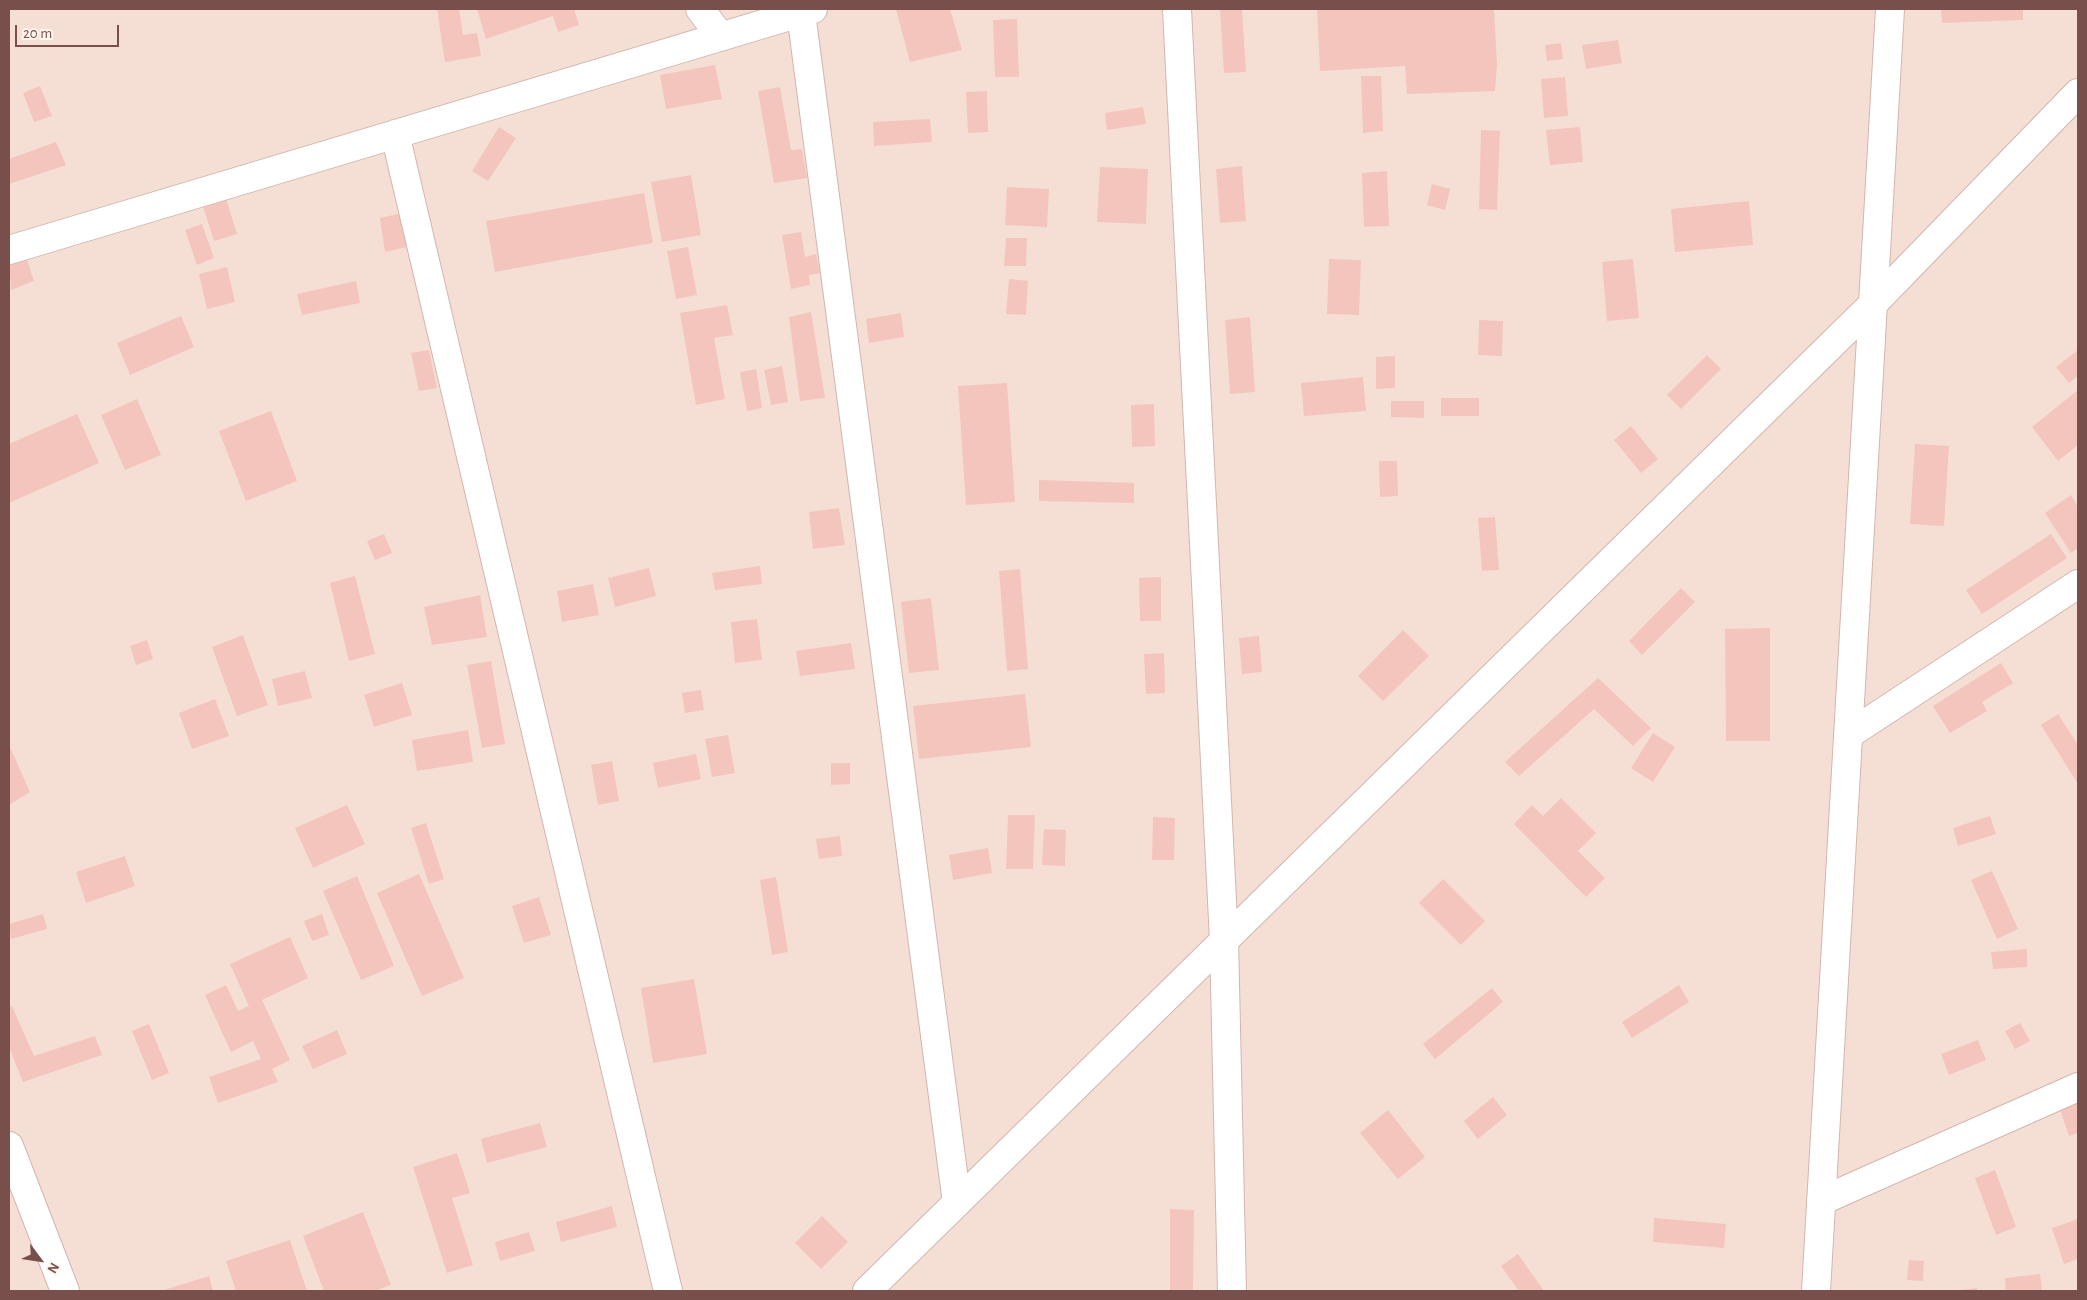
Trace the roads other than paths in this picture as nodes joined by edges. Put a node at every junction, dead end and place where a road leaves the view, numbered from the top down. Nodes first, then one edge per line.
1 (700, 9) edge
2 (1177, 9) edge
3 (1890, 9) edge
4 (807, 11) edge
5 (721, 38) junction
6 (2078, 94) edge
7 (395, 134) junction
8 (9, 250) edge
9 (1873, 304) junction
10 (2078, 584) edge
11 (1848, 735) junction
12 (1224, 940) junction
13 (2078, 1087) edge
14 (9, 1146) edge
15 (1821, 1201) junction
16 (956, 1202) junction
17 (65, 1291) edge
18 (668, 1291) edge
19 (868, 1291) edge
20 (1232, 1291) edge
21 (1816, 1291) edge

1 - 5 street
2 - 12 street
3 - 9 street
4 - 5 street
4 - 16 street
5 - 7 street
6 - 9 street
7 - 8 street
7 - 18 street
9 - 11 street
9 - 12 street
10 - 11 street
11 - 15 street
12 - 16 street
12 - 20 street
13 - 15 street
14 - 17 street
15 - 21 street
16 - 19 street

